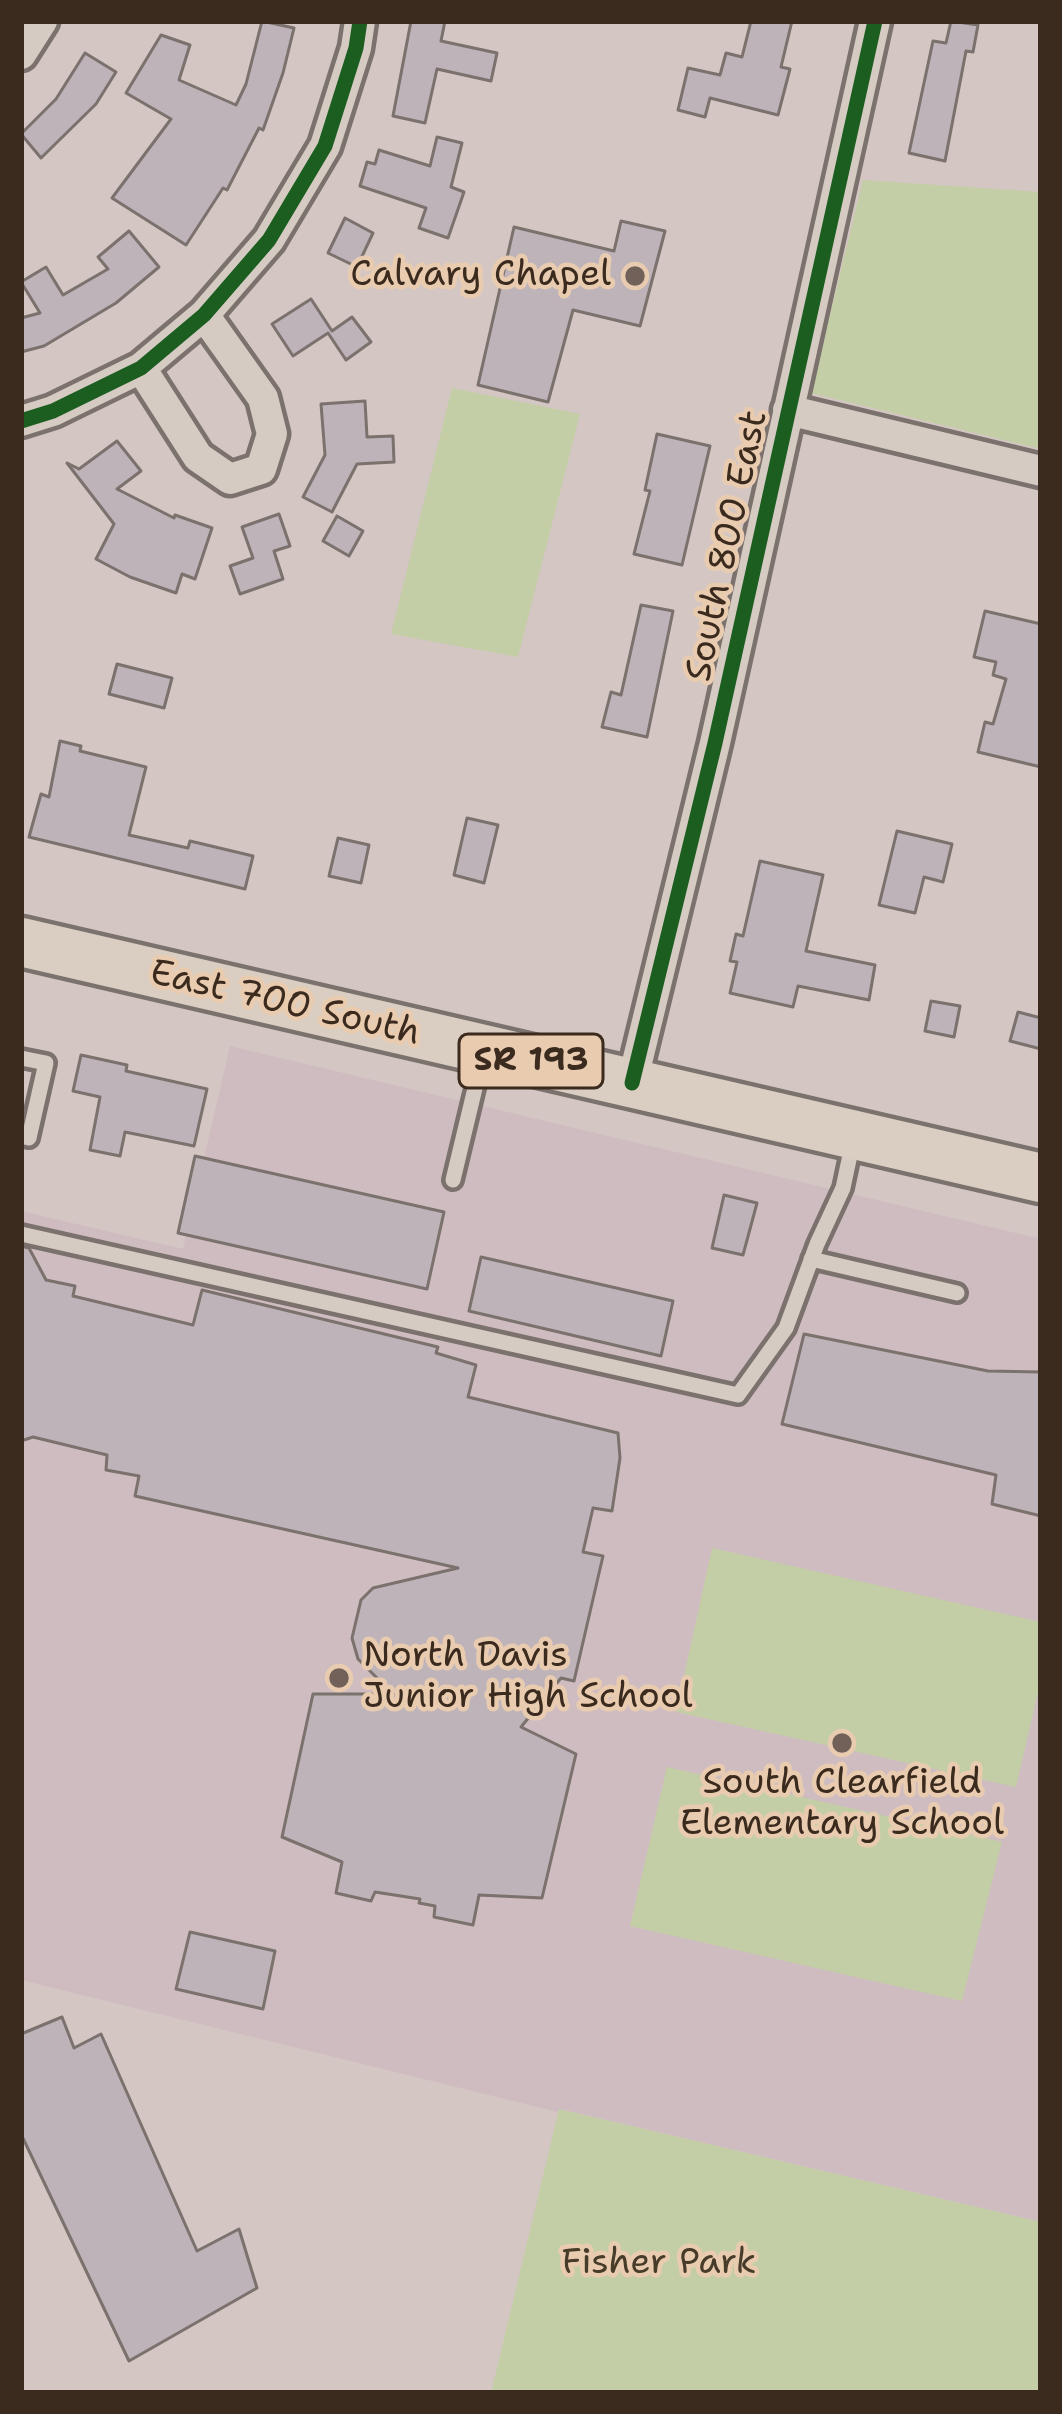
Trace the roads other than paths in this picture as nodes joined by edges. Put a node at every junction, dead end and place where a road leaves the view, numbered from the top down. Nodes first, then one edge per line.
1 (42, 21) edge
2 (359, 21) edge
3 (875, 21) edge
4 (21, 54) edge
5 (204, 315) junction
6 (141, 368) junction
7 (788, 410) junction
8 (21, 421) edge
9 (1041, 471) edge
10 (21, 942) edge
11 (484, 1051) junction
12 (21, 1058) edge
13 (632, 1083) junction
14 (855, 1136) junction
15 (25, 1137) edge
16 (1041, 1178) edge
17 (453, 1180) dead end
18 (21, 1234) edge
19 (811, 1259) junction
20 (957, 1293) dead end

1 - 4 street
2 - 5 street
3 - 7 street, South 800 East
5 - 6 street
5 - 6 street
6 - 8 street
7 - 9 street
7 - 13 street, South 800 East
10 - 11 main road, East 700 South / SR 193
11 - 13 main road, East 700 South / SR 193
11 - 17 lane
12 - 15 lane
13 - 14 main road, East 700 South / SR 193
14 - 16 main road, East 700 South / SR 193
14 - 19 lane
18 - 19 lane
19 - 20 lane

